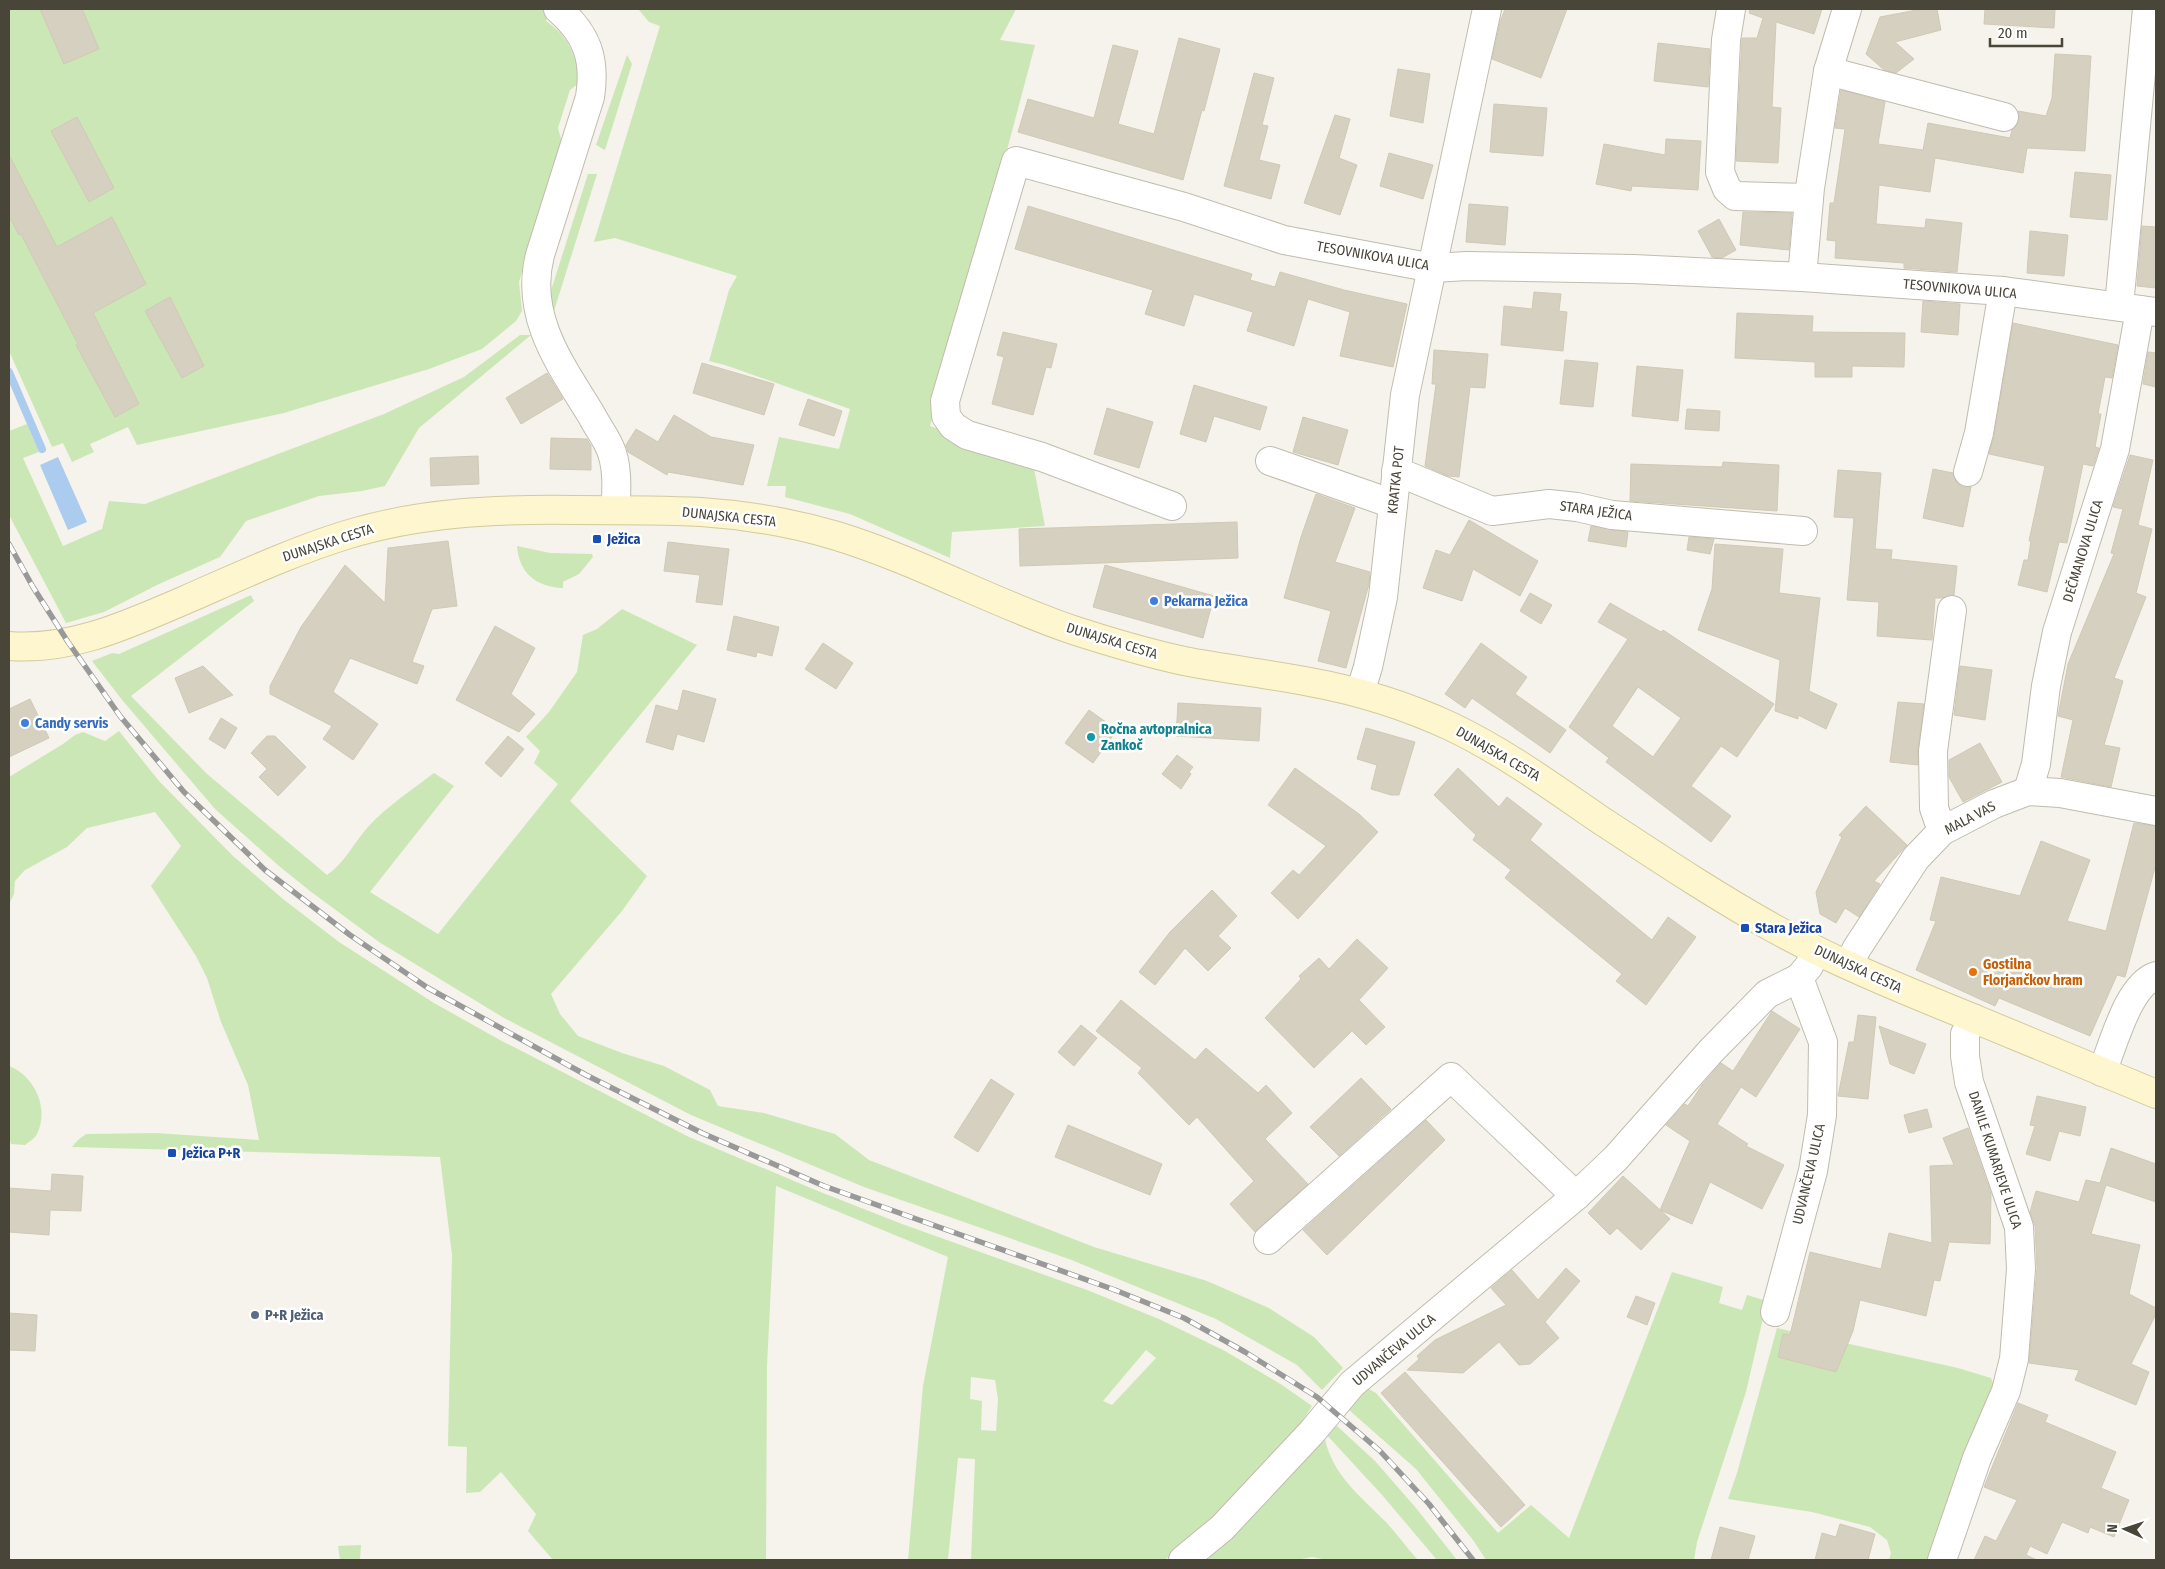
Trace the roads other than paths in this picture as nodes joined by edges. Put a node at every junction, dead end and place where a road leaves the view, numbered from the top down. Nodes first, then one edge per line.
1 (558, 9) edge
2 (1487, 9) edge
3 (1731, 9) edge
4 (1846, 9) edge
5 (2146, 9) edge
6 (2150, 39) edge
7 (1828, 71) junction
8 (2004, 117) dead end
9 (1809, 198) junction
10 (1433, 268) junction
11 (1802, 277) junction
12 (2003, 291) junction
13 (2138, 309) edge
14 (1270, 461) dead end
15 (1396, 472) junction
16 (1968, 472) dead end
17 (1393, 504) junction
18 (1172, 506) dead end
19 (614, 510) junction
20 (1803, 531) dead end
21 (1952, 610) dead end
22 (9, 646) edge
23 (1360, 693) junction
24 (2028, 792) junction
25 (2156, 812) edge
26 (1942, 831) junction
27 (1816, 950) junction
28 (1849, 964) junction
29 (2156, 976) edge
30 (1799, 978) junction
31 (1973, 1018) junction
32 (2102, 1072) junction
33 (2156, 1094) edge
34 (1576, 1196) junction
35 (1268, 1240) dead end
36 (1775, 1312) dead end
37 (1183, 1560) edge
38 (1942, 1560) edge

1 - 19 street
2 - 10 street, KRATKA POT
3 - 9 street
4 - 7 street
5 - 6 street
6 - 13 street
7 - 8 street
7 - 9 street
9 - 11 street
10 - 11 street, TESOVNIKOVA ULICA
10 - 15 street, KRATKA POT
10 - 18 street, TESOVNIKOVA ULICA
11 - 12 street, TESOVNIKOVA ULICA
12 - 13 street, TESOVNIKOVA ULICA
12 - 16 street
13 - 24 street, DEČMANOVA ULICA
14 - 17 street
15 - 17 street, KRATKA POT
15 - 20 street, STARA JEŽICA
17 - 23 street, KRATKA POT
19 - 22 main road, DUNAJSKA CESTA
19 - 23 main road, DUNAJSKA CESTA
21 - 26 street
23 - 27 main road, DUNAJSKA CESTA
24 - 25 street, MALA VAS
24 - 26 street, MALA VAS
26 - 28 street, MALA VAS
27 - 28 main road, DUNAJSKA CESTA
27 - 30 street, UDVANČEVA ULICA
28 - 31 main road, DUNAJSKA CESTA
29 - 32 street
30 - 34 street, UDVANČEVA ULICA
30 - 36 street, UDVANČEVA ULICA
31 - 32 main road, DUNAJSKA CESTA
31 - 38 street, DANILE KUMARJEVE ULICA
32 - 33 main road, DUNAJSKA CESTA
34 - 35 street
34 - 37 street, UDVANČEVA ULICA

